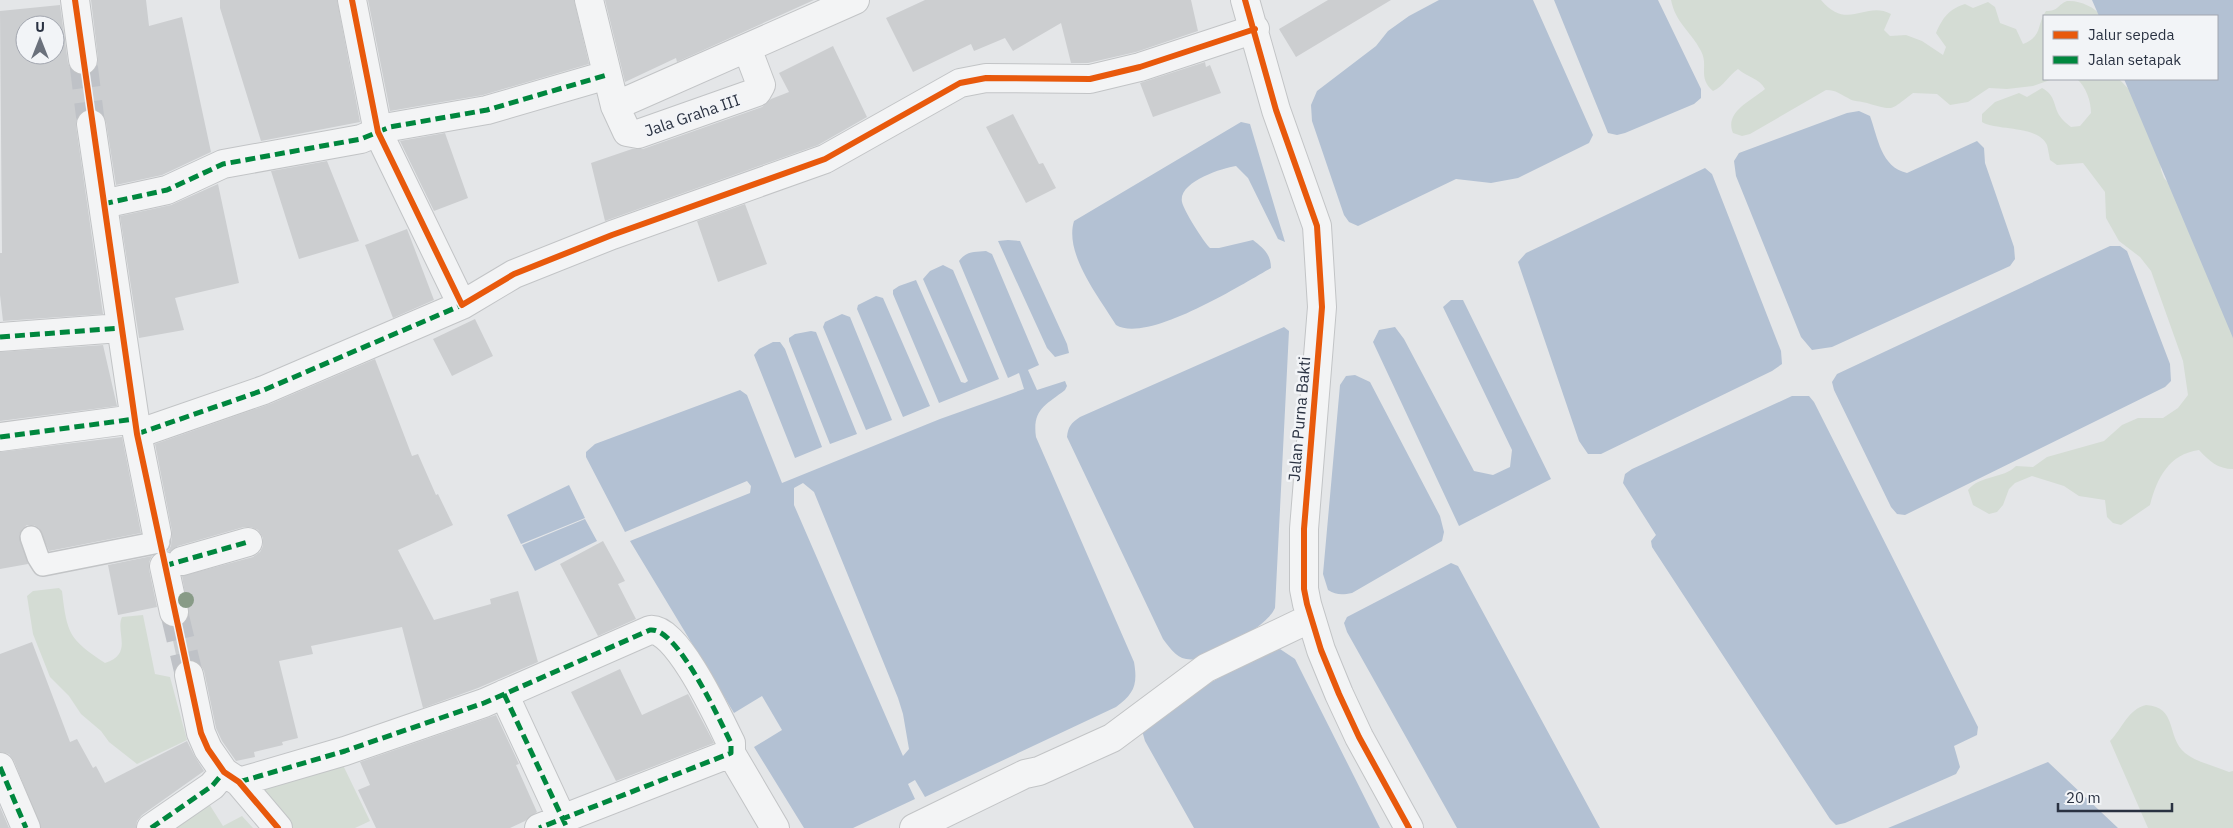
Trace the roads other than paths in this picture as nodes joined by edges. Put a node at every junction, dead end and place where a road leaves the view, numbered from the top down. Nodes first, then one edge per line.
1 (75, 0) edge
2 (352, 0) edge
3 (589, 0) edge
4 (855, 0) edge
5 (1245, 0) edge
6 (1254, 29) junction
7 (747, 48) junction
8 (83, 60) tunnel mouth
9 (607, 75) junction
10 (615, 106) junction
11 (91, 124) tunnel mouth
12 (378, 132) junction
13 (103, 204) junction
14 (462, 305) junction
15 (120, 328) junction
16 (0, 337) edge
17 (136, 426) junction
18 (0, 437) edge
19 (31, 537) dead end
20 (248, 542) dead end
21 (166, 551) junction
22 (174, 612) tunnel mouth
23 (1311, 618) junction
24 (189, 675) tunnel mouth
25 (504, 694) junction
26 (731, 753) junction
27 (0, 767) edge
28 (231, 777) junction
29 (550, 823) edge
30 (26, 828) edge
31 (151, 828) edge
32 (278, 828) edge
33 (775, 828) edge
34 (914, 828) edge
35 (1409, 828) edge

1 - 8 street
2 - 12 street
3 - 9 street, Jala Graha III
4 - 7 street
5 - 6 street, Jalan Purna Bakti
6 - 14 street
6 - 23 street, Jalan Purna Bakti
7 - 10 street
7 - 10 street, Jala Graha III
9 - 10 street, Jala Graha III
9 - 12 street
11 - 13 street
12 - 13 street
12 - 14 street
13 - 15 street
14 - 17 street
15 - 16 street
15 - 17 street
17 - 18 street
17 - 21 street
19 - 21 lane
20 - 21 street
21 - 22 street
23 - 34 street
23 - 35 street, Jalan Purna Bakti
24 - 28 street
25 - 26 street
25 - 28 street
25 - 29 street
26 - 29 street
26 - 33 street
27 - 30 street
28 - 31 street
28 - 32 street

